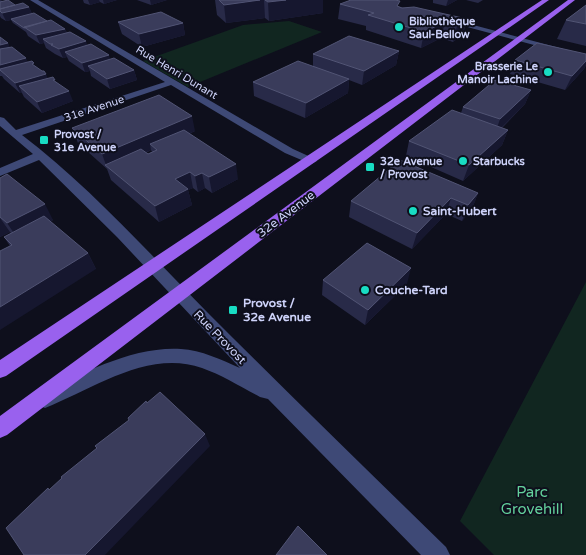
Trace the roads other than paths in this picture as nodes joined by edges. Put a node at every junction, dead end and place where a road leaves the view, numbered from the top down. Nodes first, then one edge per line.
1 (33, 0) edge
2 (546, 0) edge
3 (572, 0) edge
4 (438, 17) edge
5 (498, 33) junction
6 (520, 39) junction
7 (586, 57) edge
8 (173, 82) junction
9 (0, 120) edge
10 (14, 134) junction
11 (41, 155) junction
12 (311, 161) junction
13 (0, 172) edge
14 (153, 267) junction
15 (179, 294) junction
16 (0, 370) edge
17 (277, 396) junction
18 (31, 405) junction
19 (0, 428) edge
20 (438, 555) edge

1 - 8 street, Rue Henri Dunant
2 - 5 main road
3 - 6 main road, 32e Avenue
4 - 5 street
5 - 6 street
5 - 12 main road
6 - 7 street
6 - 15 main road, 32e Avenue
8 - 10 street, 31e Avenue
8 - 12 street, Rue Henri Dunant
9 - 10 street, Rue Provost
10 - 11 street, Rue Provost
11 - 13 street
11 - 14 street, Rue Provost
12 - 14 main road
14 - 15 street, Rue Provost
14 - 16 main road
15 - 17 street, Rue Provost
15 - 18 main road, 32e Avenue
17 - 18 street
17 - 20 street, Rue Provost
18 - 19 main road, 32e Avenue

